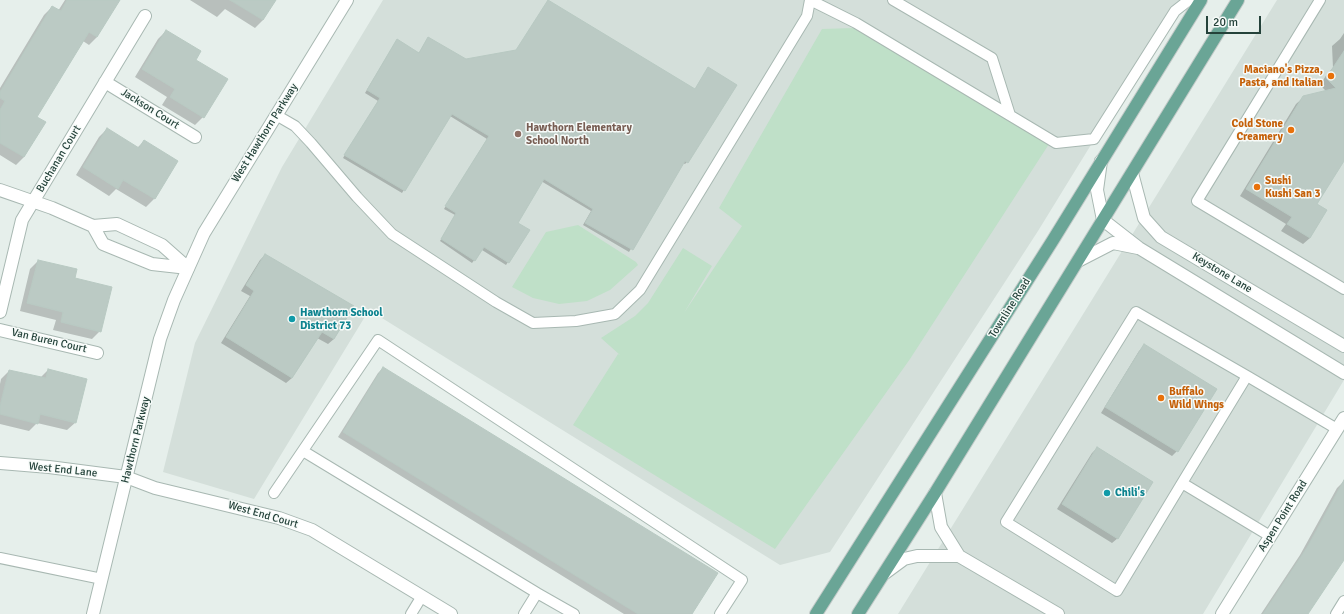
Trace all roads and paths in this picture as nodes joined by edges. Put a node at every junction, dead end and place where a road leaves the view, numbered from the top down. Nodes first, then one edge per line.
1 (347, 0) edge
2 (810, 0) edge
3 (893, 0) edge
4 (1189, 0) edge
5 (1201, 0) edge
6 (1238, 0) edge
7 (1320, 0) edge
8 (145, 16) dead end
9 (105, 82) junction
10 (276, 114) junction
11 (1010, 115) junction
12 (195, 137) dead end
13 (1101, 161) junction
14 (1132, 173) junction
15 (0, 190) edge
16 (33, 202) junction
17 (1103, 220) junction
18 (93, 226) junction
19 (1139, 248) junction
20 (1078, 261) junction
21 (188, 268) junction
22 (1344, 289) edge
23 (0, 312) edge
24 (0, 330) edge
25 (1344, 346) edge
26 (97, 353) dead end
27 (1344, 374) edge
28 (1247, 376) junction
29 (1344, 418) edge
30 (1337, 429) junction
31 (303, 451) junction
32 (0, 463) edge
33 (126, 477) junction
34 (1182, 484) junction
35 (274, 493) dead end
36 (935, 494) junction
37 (1270, 536) junction
38 (959, 556) junction
39 (0, 558) edge
40 (884, 573) junction
41 (102, 579) junction
42 (537, 593) junction
43 (422, 596) junction
44 (1344, 601) edge
45 (93, 614) edge
46 (411, 614) edge
47 (451, 614) edge
48 (524, 614) edge
49 (574, 614) edge
50 (720, 614) edge
51 (816, 614) edge
52 (858, 614) edge
53 (1058, 614) edge
54 (1222, 614) edge
55 (1336, 614) edge

1 - 10 street, West Hawthorn Parkway
2 - 10 lane
2 - 11 lane
3 - 11 lane
4 - 11 lane
5 - 13 main road, Townline Road
6 - 14 main road
7 - 22 lane
8 - 9 street, Buchanan Court
9 - 12 street, Jackson Court
9 - 16 street, Buchanan Court
10 - 21 street, West Hawthorn Parkway
13 - 17 street
13 - 51 main road, Townline Road
14 - 17 main road
14 - 25 street, Keystone Lane
15 - 16 street
16 - 18 street
16 - 23 street, Buchanan Court
17 - 19 street, Keystone Lane
17 - 20 main road
18 - 21 street
18 - 21 street
19 - 20 street, Keystone Lane
19 - 27 street, Keystone Lane
20 - 36 main road
21 - 33 street, Hawthorn Parkway
24 - 26 street, Van Buren Court
28 - 30 lane
28 - 34 lane
28 - 34 lane
29 - 30 street, Aspen Point Road
30 - 37 street, Aspen Point Road
31 - 35 lane
31 - 42 lane
31 - 50 lane
32 - 33 street, West End Lane
33 - 41 street, Hawthorn Parkway
33 - 43 street, West End Court
34 - 37 lane
36 - 38 street
36 - 40 main road
37 - 54 street, Aspen Point Road
38 - 40 street
38 - 53 street
39 - 41 lane
40 - 52 main road
41 - 45 street, Hawthorn Parkway
42 - 48 lane
42 - 49 lane
43 - 46 lane
43 - 47 street, West End Court
44 - 55 lane

